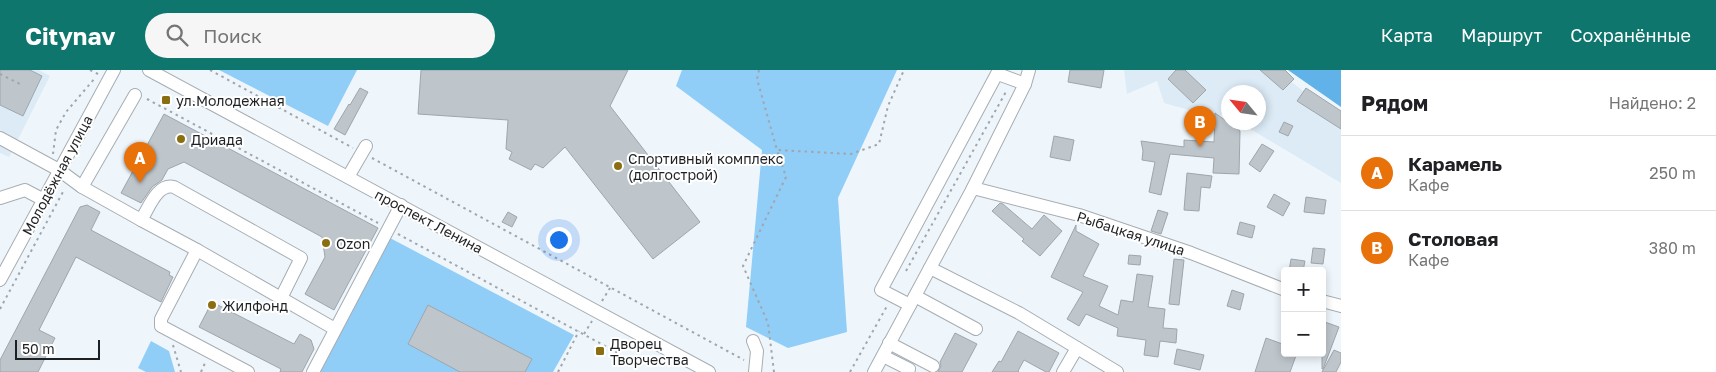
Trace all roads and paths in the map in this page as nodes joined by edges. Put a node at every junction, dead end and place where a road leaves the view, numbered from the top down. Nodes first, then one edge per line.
1 (114, 70) edge
2 (149, 70) edge
3 (210, 70) edge
4 (759, 70) edge
5 (904, 70) edge
6 (1029, 70) edge
7 (999, 72) edge
8 (0, 74) edge
9 (98, 74) dead end
10 (1013, 79) junction
11 (1025, 84) junction
12 (22, 85) dead end
13 (139, 96) joint
14 (0, 138) edge
15 (364, 149) junction
16 (777, 150) junction
17 (55, 168) junction
18 (348, 177) junction
19 (70, 179) junction
20 (82, 187) junction
21 (973, 188) junction
22 (0, 198) edge
23 (44, 200) junction
24 (401, 206) junction
25 (141, 220) junction
26 (388, 229) junction
27 (198, 250) junction
28 (4, 264) edge
29 (930, 268) junction
30 (902, 279) dead end
31 (0, 280) edge
32 (1281, 288) edge
33 (892, 296) junction
34 (280, 298) junction
35 (912, 301) junction
36 (1326, 302) edge
37 (1341, 306) edge
38 (0, 308) edge
39 (336, 329) junction
40 (976, 329) dead end
41 (169, 331) junction
42 (579, 331) junction
43 (753, 341) dead end
44 (889, 343) junction
45 (1077, 348) junction
46 (618, 352) dead end
47 (883, 356) junction
48 (933, 366) dead end
49 (755, 369) edge
50 (181, 372) edge
51 (248, 372) edge
52 (313, 372) edge
53 (558, 372) edge
54 (710, 372) edge
55 (774, 372) edge
56 (850, 372) edge
57 (874, 372) edge
58 (908, 372) edge
59 (1063, 372) edge
60 (1117, 372) edge

1 - 17 street, Молодёжная улица
2 - 18 street, проспект Ленина
3 - 15 path
4 - 16 path
5 - 16 path
6 - 11 street
7 - 10 street
7 - 33 street
8 - 12 path
9 - 17 path
10 - 11 street
10 - 30 path
11 - 21 street
13 - 20 street
13 - 26 path
14 - 17 street
15 - 18 street
15 - 49 path
16 - 55 path
17 - 19 street
17 - 23 street, Молодёжная улица
18 - 24 street, проспект Ленина
19 - 20 street
19 - 38 path
20 - 25 street
21 - 29 street
21 - 32 street, Рыбацкая улица
22 - 23 street
23 - 28 street, Молодёжная улица
24 - 26 street
24 - 54 street, проспект Ленина
25 - 27 street
25 - 34 street
26 - 39 street
26 - 42 path
27 - 34 street
27 - 41 street
28 - 31 street, Молодёжная улица
29 - 35 street
29 - 45 street
33 - 35 street
33 - 56 path
34 - 39 street
35 - 40 street
35 - 44 street
36 - 37 street
39 - 52 street
41 - 50 path
41 - 51 street
42 - 46 path
42 - 53 path
43 - 49 street
44 - 47 street
44 - 48 street
45 - 59 street
45 - 60 street
47 - 57 street
47 - 58 street

